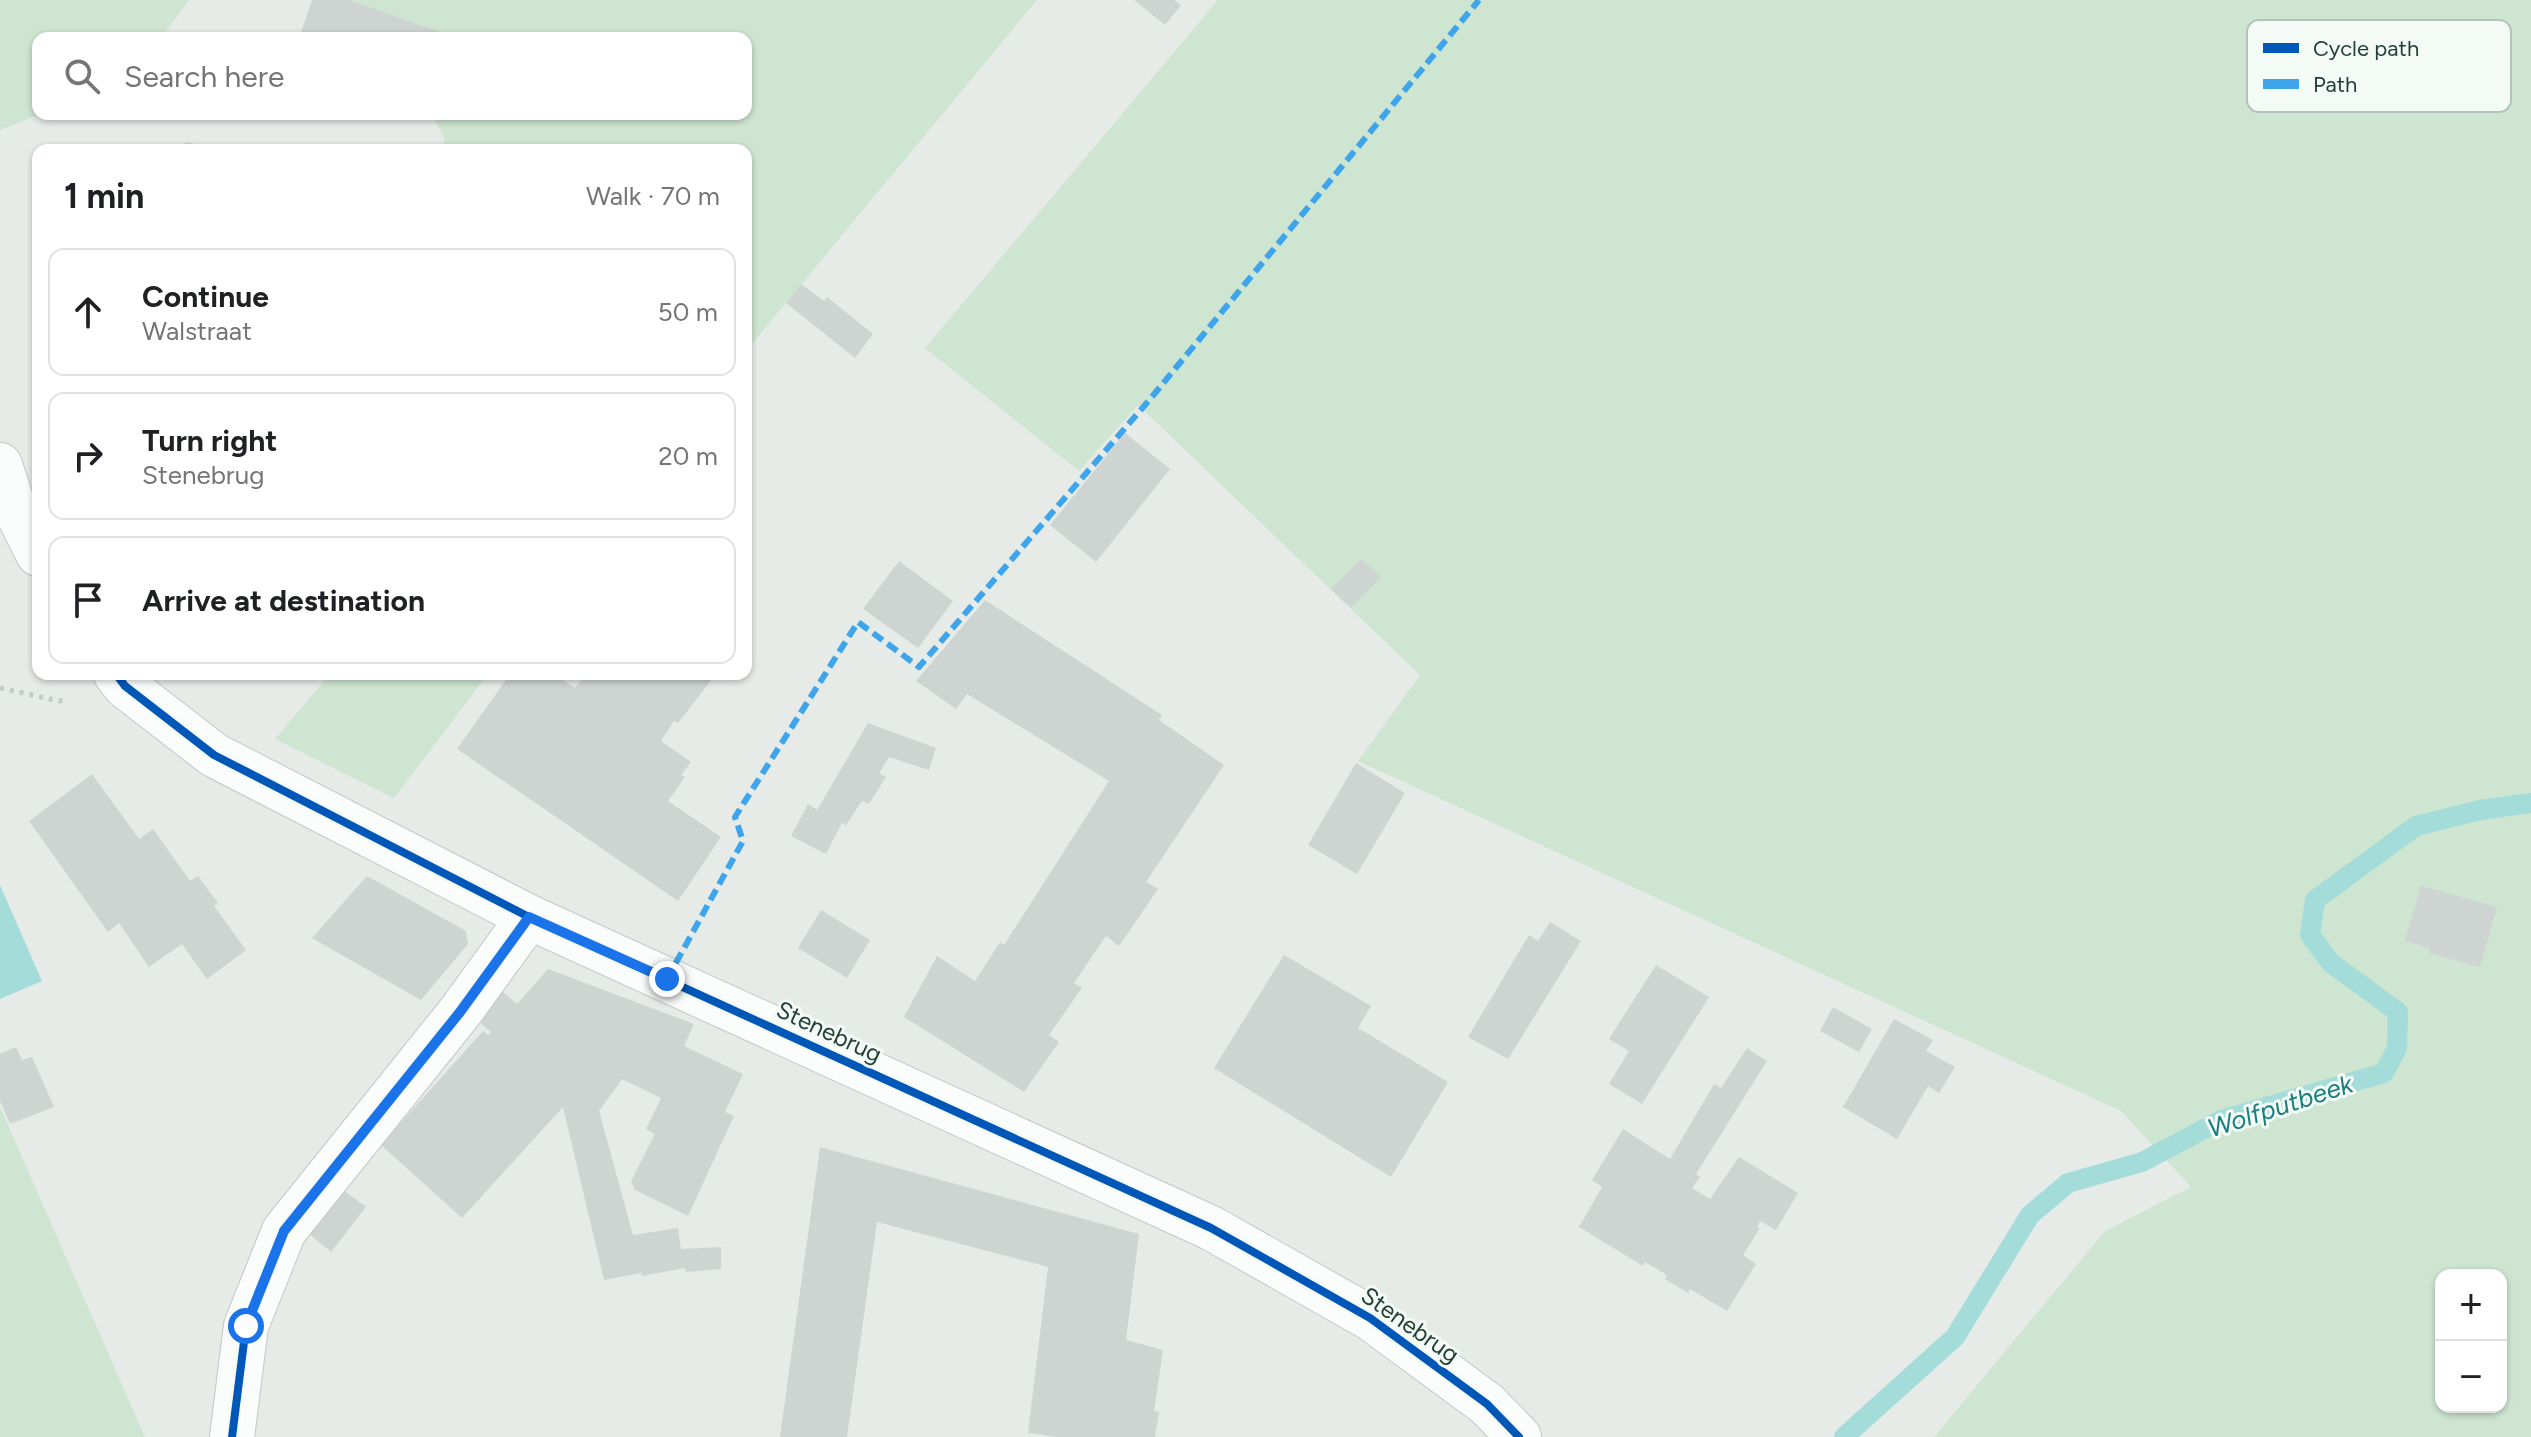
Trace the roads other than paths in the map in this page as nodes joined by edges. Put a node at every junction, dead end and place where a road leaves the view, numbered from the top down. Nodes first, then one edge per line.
1 (0, 465) edge
2 (32, 542) edge
3 (120, 680) edge
4 (529, 917) junction
5 (232, 1437) edge
6 (1519, 1437) edge

1 - 2 street
3 - 4 street, Stenebrug
4 - 5 street
4 - 6 street, Stenebrug

